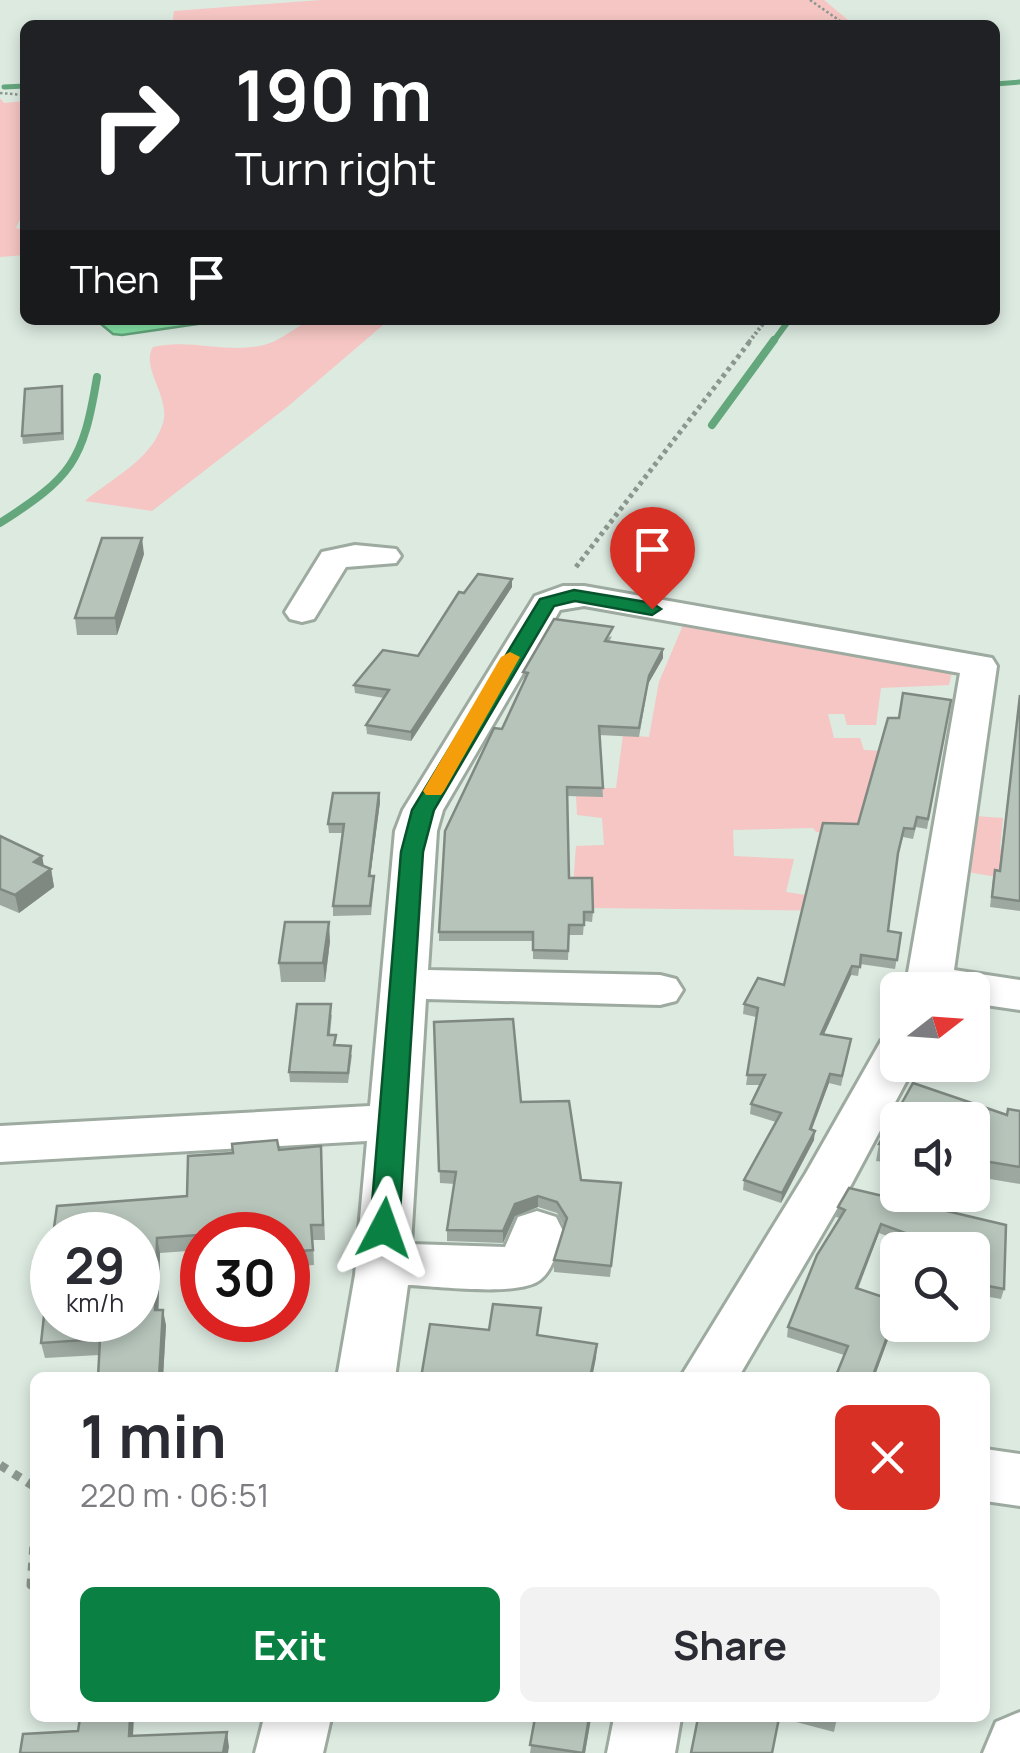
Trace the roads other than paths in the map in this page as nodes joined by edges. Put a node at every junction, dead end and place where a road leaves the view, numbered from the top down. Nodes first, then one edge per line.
1 (384, 556) dead end
2 (302, 612) dead end
3 (932, 972) edge
4 (402, 984) junction
5 (660, 990) dead end
6 (990, 991) edge
7 (1020, 994) edge
8 (882, 1082) edge
9 (391, 1122) junction
10 (0, 1144) edge
11 (536, 1231) dead end
12 (382, 1264) junction
13 (367, 1372) edge
14 (711, 1372) edge
15 (990, 1476) edge
16 (1020, 1480) edge
17 (297, 1722) edge
18 (647, 1722) edge
19 (1020, 1745) edge
20 (289, 1753) edge
21 (641, 1753) edge
22 (1018, 1753) edge

1 - 2 street
3 - 4 street
4 - 5 street
4 - 9 street
6 - 7 street
8 - 14 street
9 - 10 street
9 - 12 street
11 - 12 street
12 - 13 street
15 - 16 street
17 - 20 street
18 - 21 street
19 - 22 street

